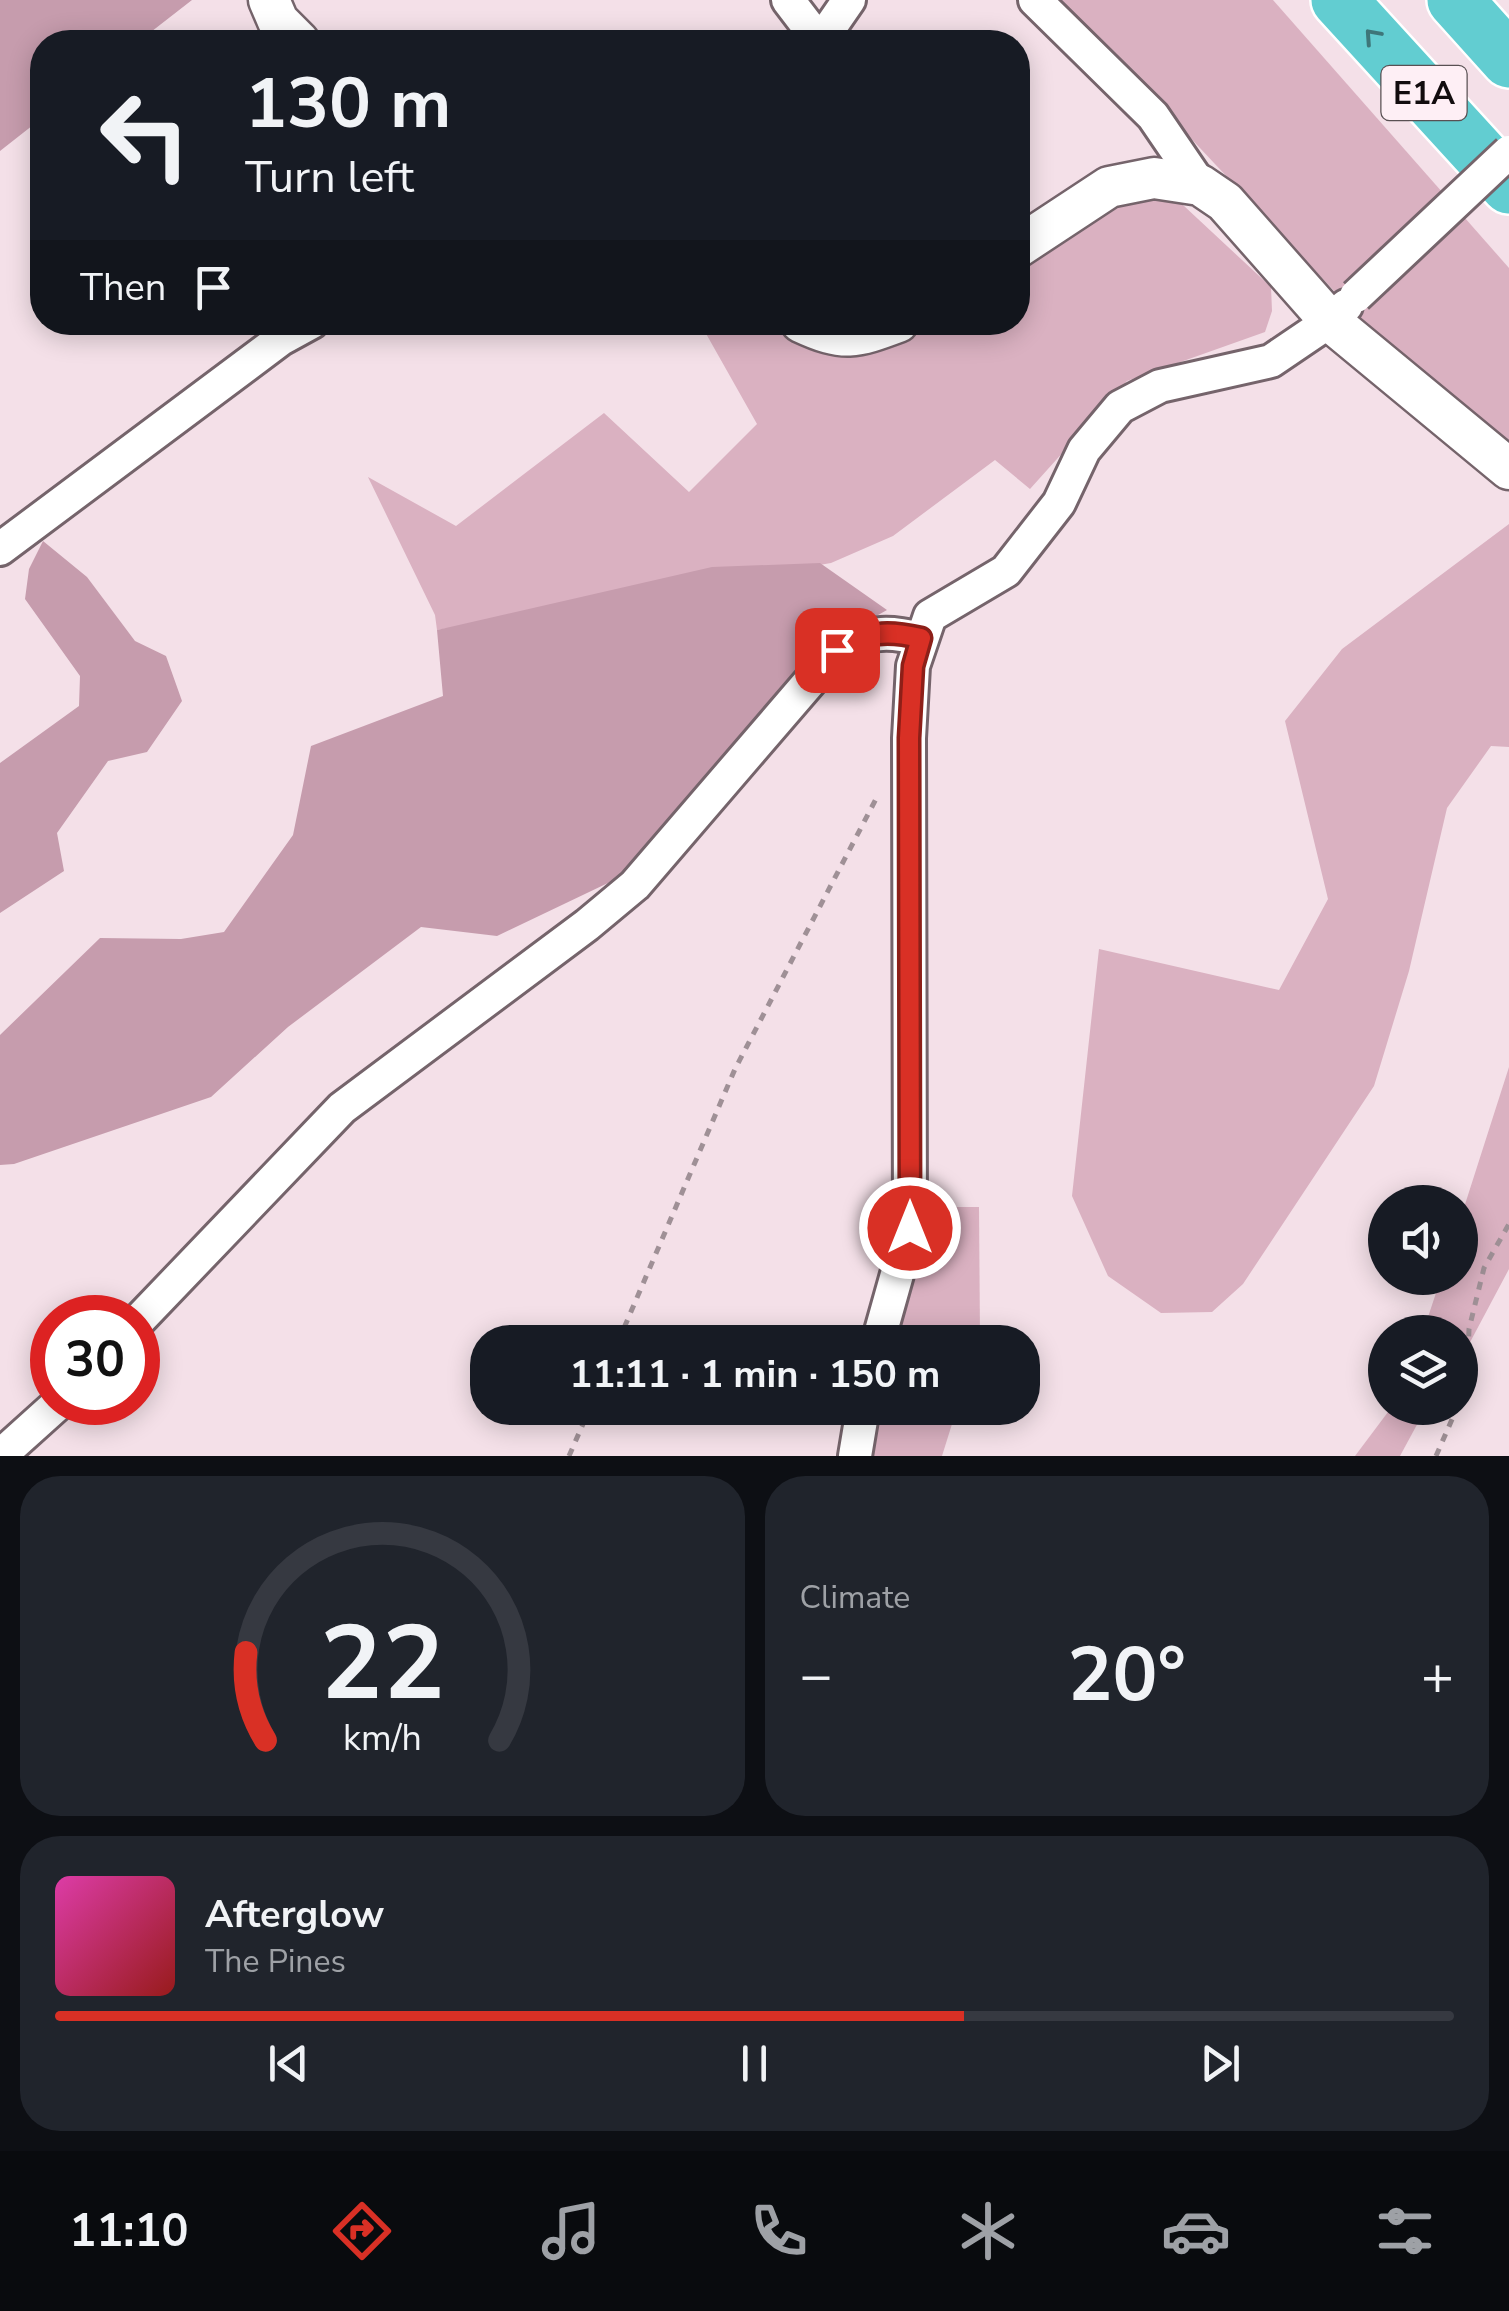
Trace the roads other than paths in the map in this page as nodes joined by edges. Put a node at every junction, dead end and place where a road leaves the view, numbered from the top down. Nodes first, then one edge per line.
1 (269, 0) edge
2 (788, 0) edge
3 (849, 0) edge
4 (1035, 0) edge
5 (1339, 0) edge
6 (1455, 0) edge
7 (287, 30) edge
8 (811, 30) edge
9 (828, 30) edge
10 (1509, 60) edge
11 (1509, 152) edge
12 (1200, 184) junction
13 (1509, 186) edge
14 (1030, 239) edge
15 (1343, 308) junction
16 (287, 335) edge
17 (827, 335) edge
18 (862, 335) edge
19 (1509, 468) edge
20 (0, 549) edge
21 (921, 638) junction
22 (160, 1299) edge
23 (883, 1325) edge
24 (34, 1425) edge
25 (860, 1425) edge
26 (0, 1456) edge
27 (855, 1456) edge

1 - 7 street
2 - 8 street
3 - 9 street
4 - 12 street
13 -> 5 highway, E1A
6 - 10 highway, E1A
11 - 15 street, bridge
12 - 14 street
12 - 15 street
15 - 19 street
15 - 21 street
16 - 20 street
17 - 18 street
21 - 22 street
21 - 23 street
24 - 26 street
25 - 27 street

